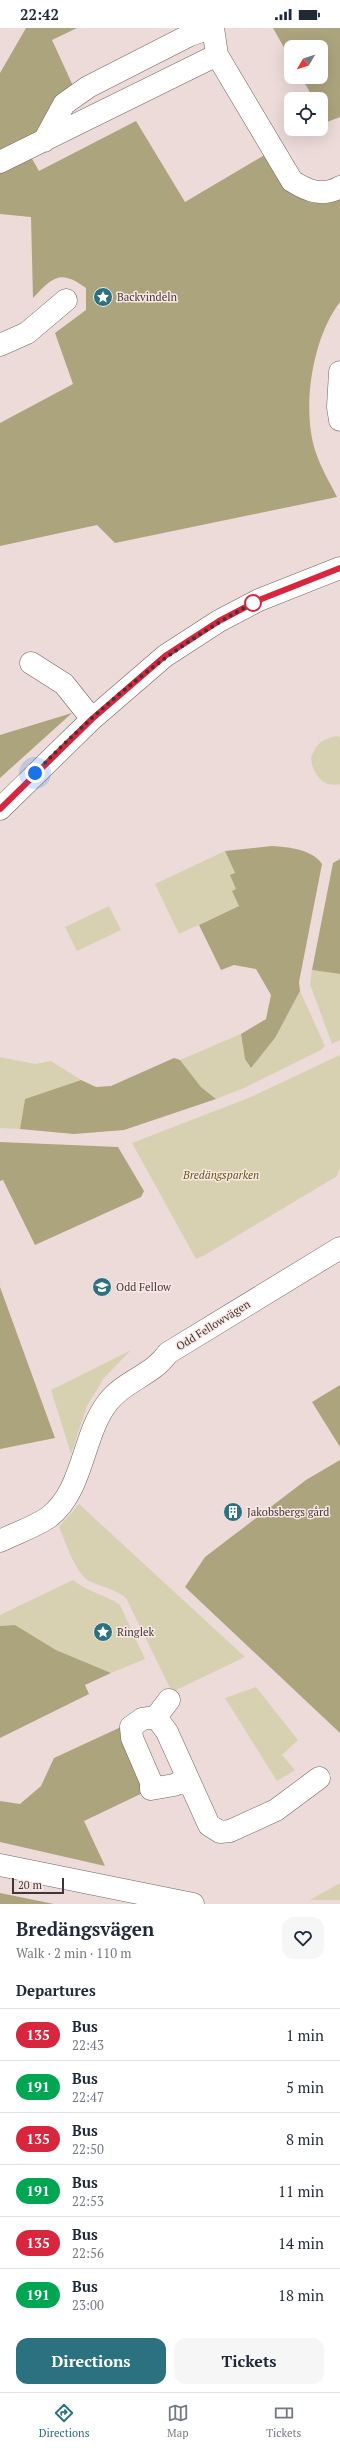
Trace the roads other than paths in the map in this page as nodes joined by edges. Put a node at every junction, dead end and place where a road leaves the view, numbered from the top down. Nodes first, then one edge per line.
1 (211, 28) edge
2 (217, 55) junction
3 (44, 141) junction
4 (0, 162) edge
5 (340, 187) edge
6 (66, 300) dead end
7 (0, 344) edge
8 (340, 372) edge
9 (340, 420) edge
10 (340, 568) edge
11 (30, 663) dead end
12 (92, 719) junction
13 (0, 809) edge
14 (340, 1248) edge
15 (0, 1541) edge
16 (169, 1700) dead end
17 (156, 1716) junction
18 (318, 1778) dead end
19 (187, 1779) junction
20 (0, 1865) edge
21 (193, 1904) edge

1 - 2 street
1 - 3 street
2 - 3 street
2 - 5 street
3 - 4 street
6 - 7 street
8 - 9 street
10 - 12 street
11 - 12 street
12 - 13 street
14 - 15 street, Odd Fellowvägen
16 - 17 street
17 - 19 street
17 - 19 street
18 - 19 street
20 - 21 street

